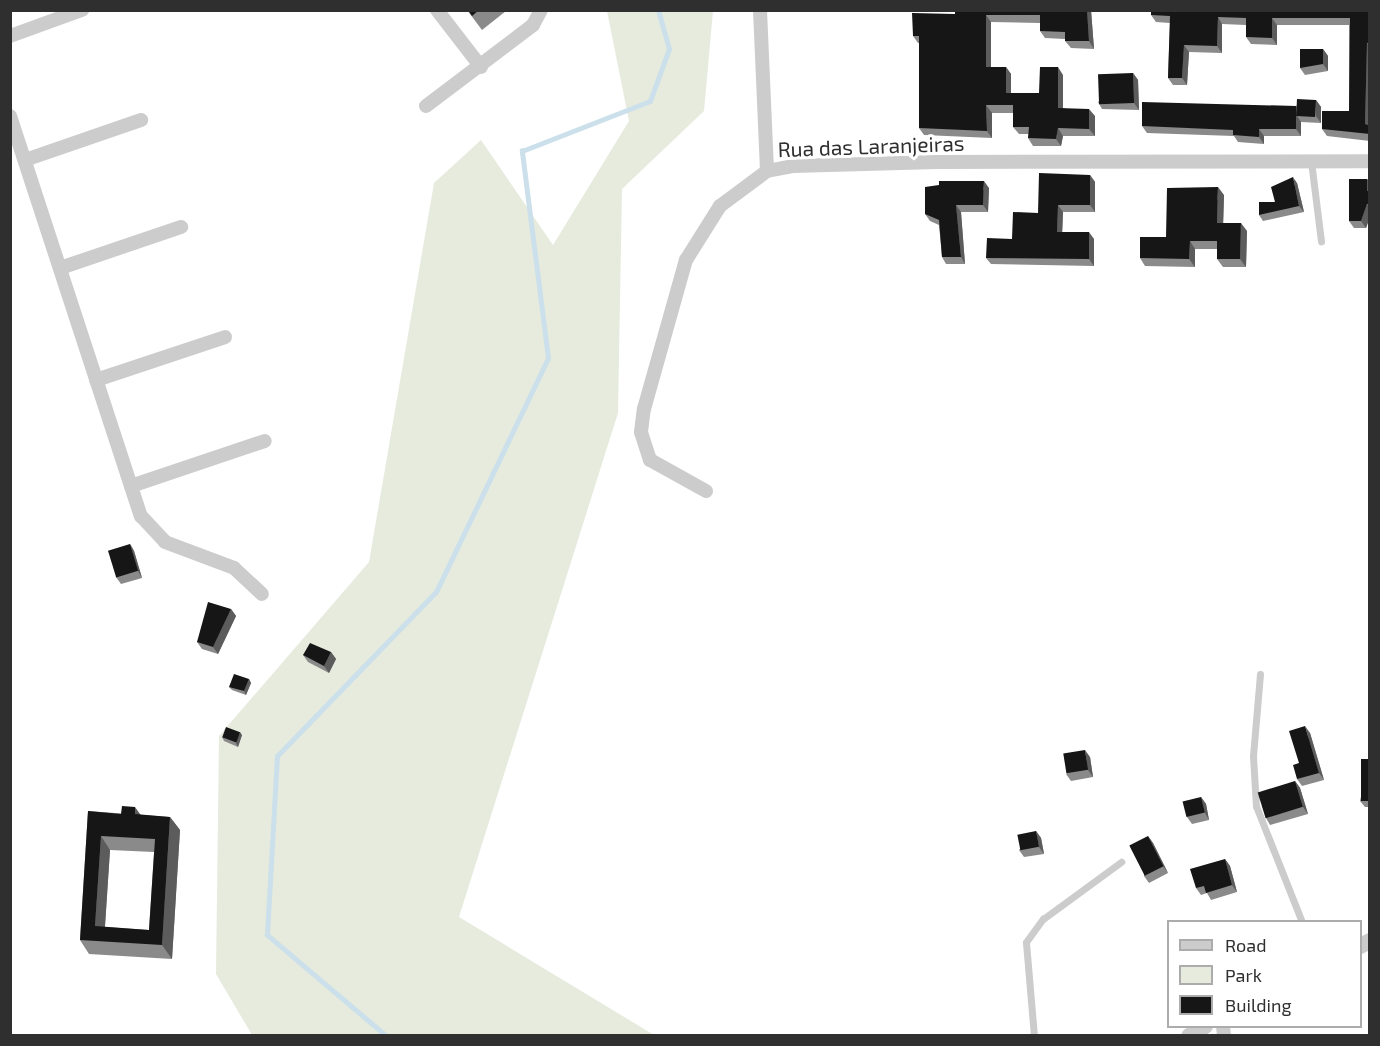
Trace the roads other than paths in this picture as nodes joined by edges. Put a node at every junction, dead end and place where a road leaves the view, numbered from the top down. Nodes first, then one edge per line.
1 (82, 10) edge
2 (437, 10) edge
3 (541, 10) edge
4 (760, 10) edge
5 (10, 36) edge
6 (481, 67) junction
7 (426, 106) dead end
8 (10, 116) edge
9 (141, 120) dead end
10 (25, 160) junction
11 (1311, 161) junction
12 (1370, 161) edge
13 (766, 171) junction
14 (181, 227) dead end
15 (1321, 241) dead end
16 (60, 268) junction
17 (225, 337) dead end
18 (96, 380) junction
19 (265, 441) dead end
20 (131, 486) junction
21 (706, 490) dead end
22 (262, 594) dead end
23 (1260, 674) dead end
24 (1121, 862) dead end
25 (1302, 920) edge
26 (1034, 1035) edge

1 - 5 street
2 - 6 street
3 - 6 street
4 - 13 street
6 - 7 street
8 - 10 street
9 - 10 street
10 - 16 street
11 - 12 street, Rua das Laranjeiras
11 - 13 street, Rua das Laranjeiras
11 - 15 lane
13 - 21 street, Rua das Laranjeiras
14 - 16 street
16 - 18 street
17 - 18 street
18 - 20 street
19 - 20 street
20 - 22 street
23 - 25 lane
24 - 26 lane

